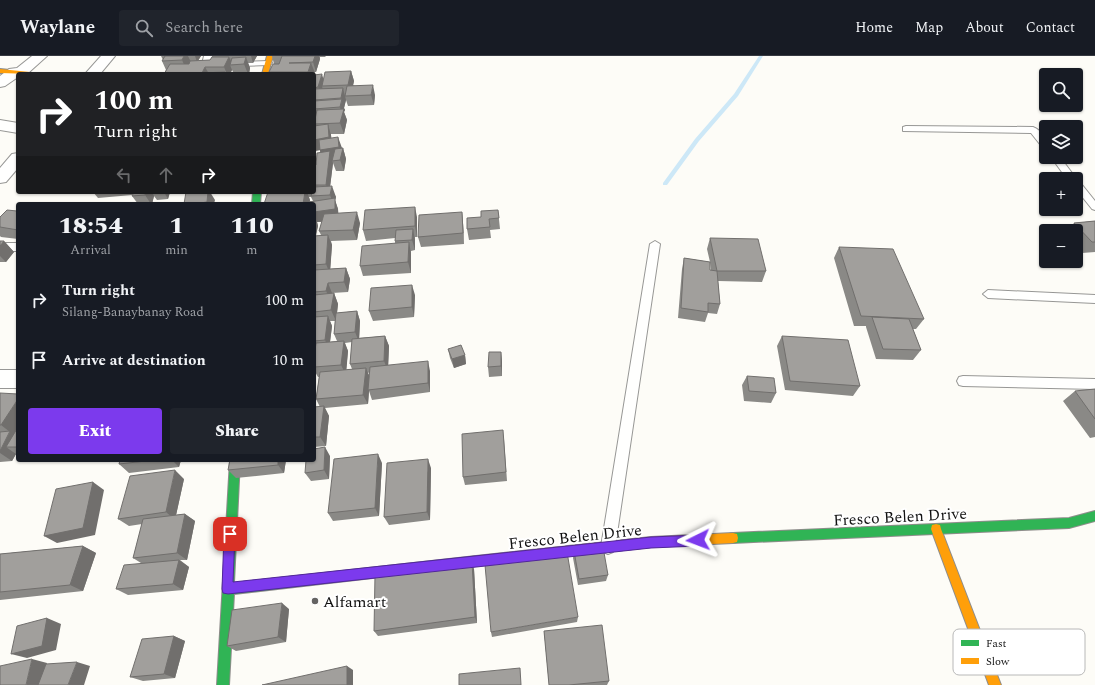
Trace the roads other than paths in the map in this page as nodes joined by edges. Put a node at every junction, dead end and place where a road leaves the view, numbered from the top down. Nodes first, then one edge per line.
1 (40, 56) edge
2 (108, 56) edge
3 (208, 56) edge
4 (269, 59) edge
5 (16, 72) edge
6 (94, 72) edge
7 (266, 72) edge
8 (0, 83) edge
9 (0, 125) edge
10 (16, 128) edge
11 (906, 129) dead end
12 (1039, 137) edge
13 (16, 160) edge
14 (1060, 164) edge
15 (1067, 172) edge
16 (0, 178) edge
17 (1083, 192) edge
18 (1095, 207) edge
19 (655, 244) dead end
20 (0, 247) edge
21 (16, 247) edge
22 (988, 294) dead end
23 (1095, 299) edge
24 (0, 379) edge
25 (16, 379) edge
26 (963, 381) dead end
27 (1095, 384) edge
28 (234, 462) edge
29 (1095, 516) edge
30 (936, 529) junction
31 (608, 548) junction
32 (228, 589) junction
33 (974, 629) edge
34 (991, 675) edge
35 (223, 685) edge
36 (995, 685) edge

1 - 5 street
2 - 6 street
3 - 4 lane
4 - 7 street
5 - 8 street
9 - 10 street
11 - 12 lane
13 - 16 street
14 - 15 lane
17 - 18 lane
19 - 31 lane
20 - 21 lane
22 - 23 lane
24 - 25 street
26 - 27 lane
28 - 32 street
29 - 30 street, Fresco Belen Drive
30 - 31 street, Fresco Belen Drive
30 - 33 street
31 - 32 street, Fresco Belen Drive
32 - 35 street
34 - 36 street

